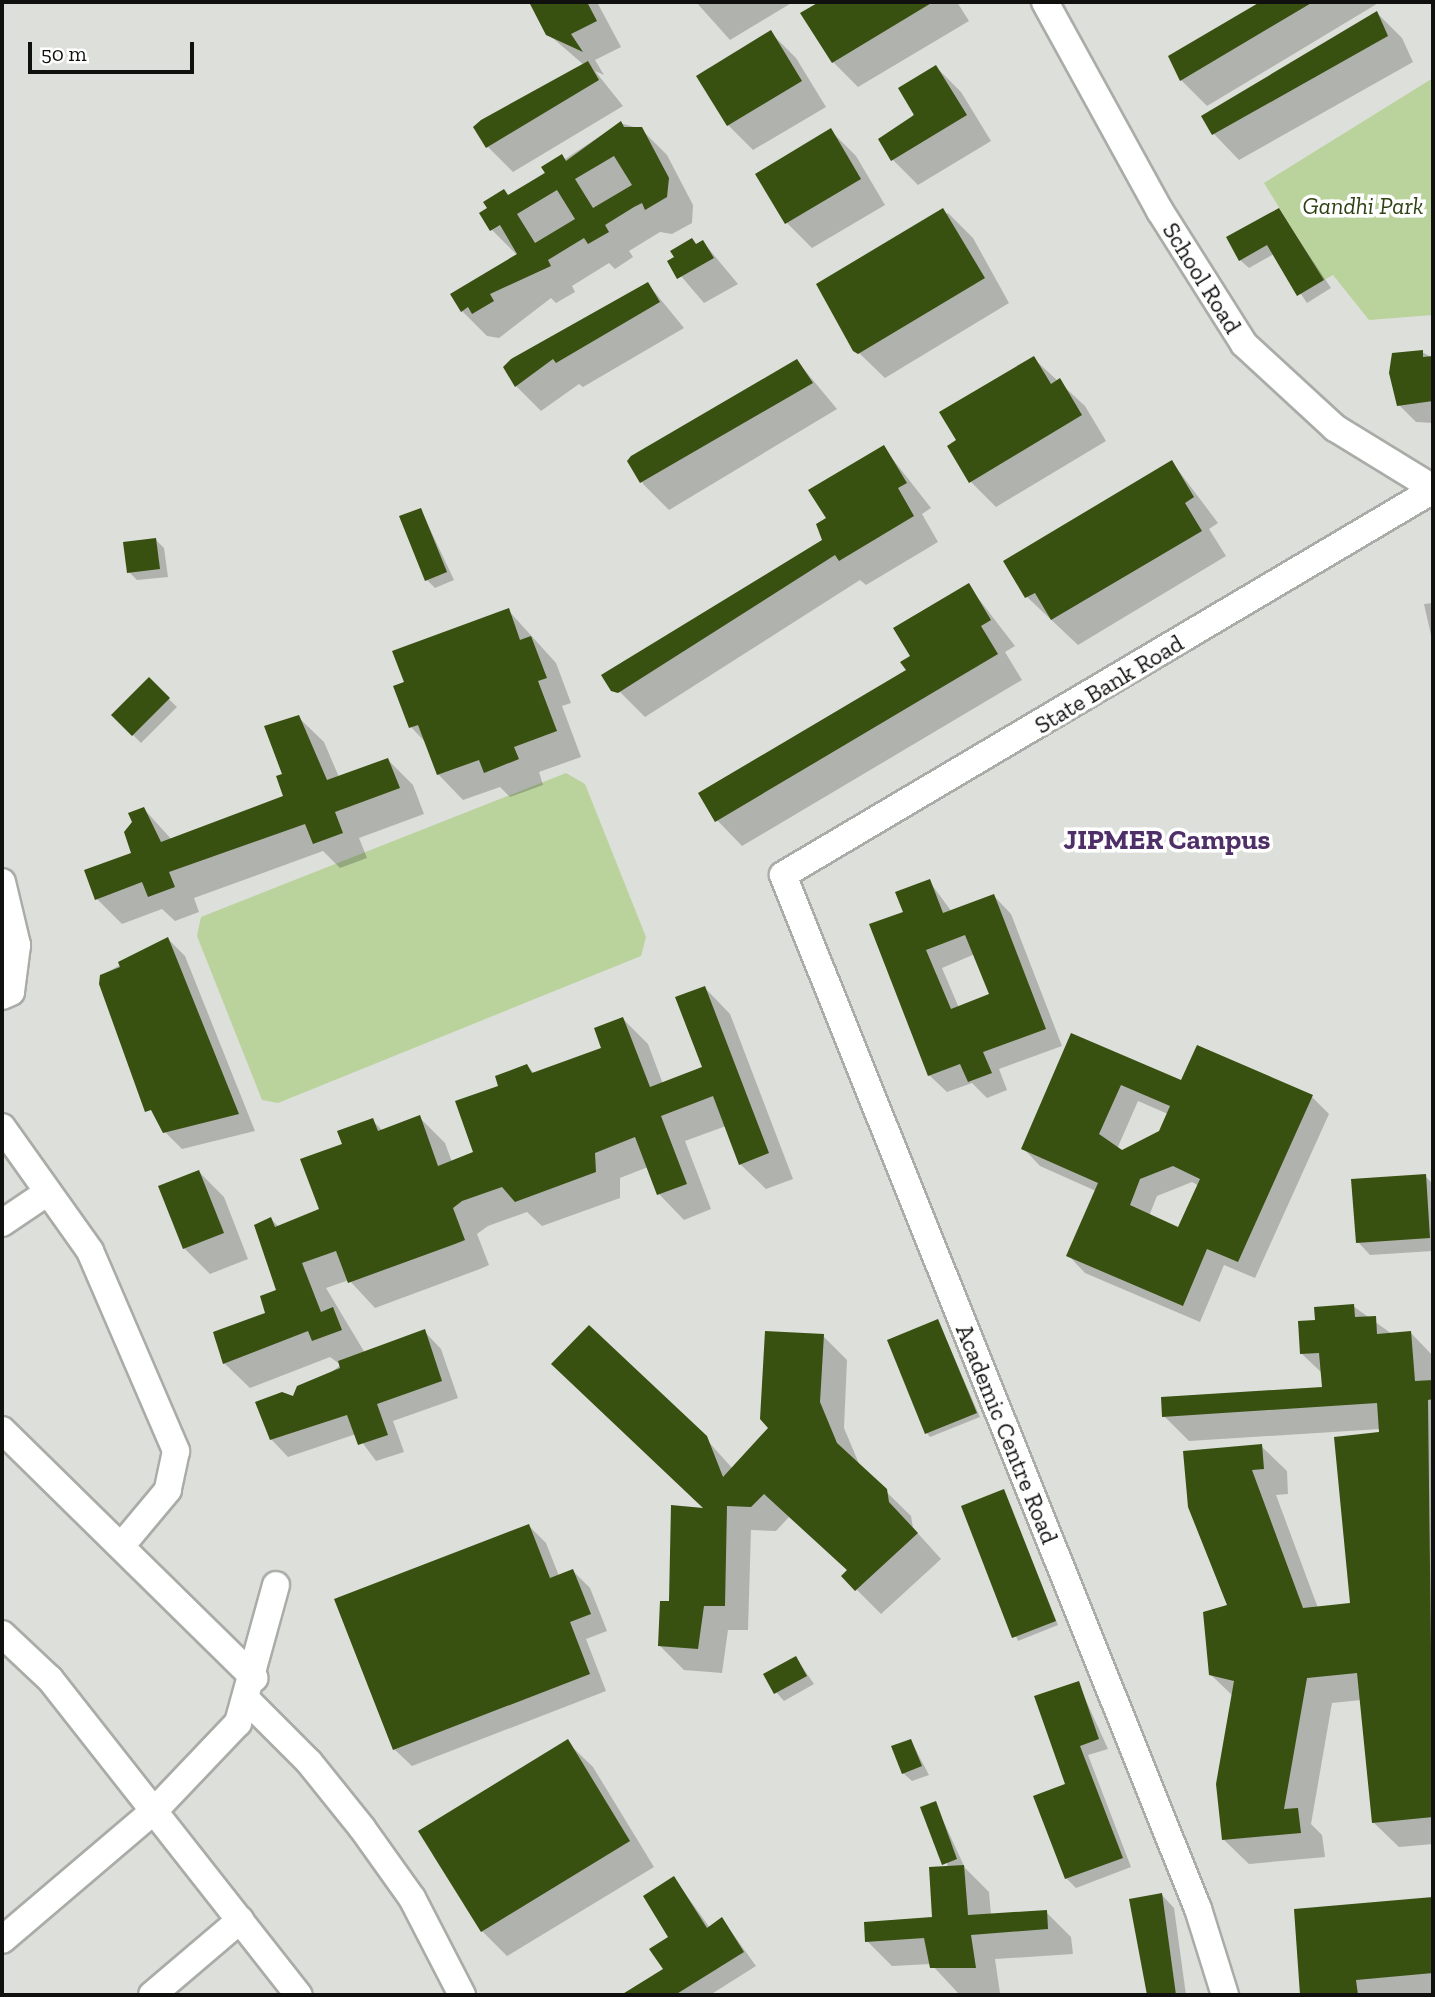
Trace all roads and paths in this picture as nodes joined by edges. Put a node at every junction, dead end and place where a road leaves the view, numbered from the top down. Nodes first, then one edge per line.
1 (1045, 2) edge
2 (1433, 489) edge
3 (783, 875) joint
4 (2, 882) edge
5 (6, 994) edge
6 (2, 1127) edge
7 (48, 1192) junction
8 (2, 1223) edge
9 (2, 1430) edge
10 (122, 1545) junction
11 (276, 1586) dead end
12 (2, 1634) edge
13 (252, 1690) junction
14 (156, 1810) junction
15 (240, 1920) junction
16 (2, 1940) edge
17 (152, 1995) edge
18 (299, 1995) edge
19 (462, 1995) edge
20 (1224, 1995) edge

1 - 2 street, School Road
2 - 3 street, State Bank Road
3 - 20 street, Academic Centre Road
4 - 5 street
6 - 7 street
7 - 8 street
7 - 10 street
9 - 10 street
10 - 13 street
11 - 13 street
12 - 14 street
13 - 14 street
13 - 19 street
14 - 15 street
14 - 16 street
15 - 17 street
15 - 18 street

